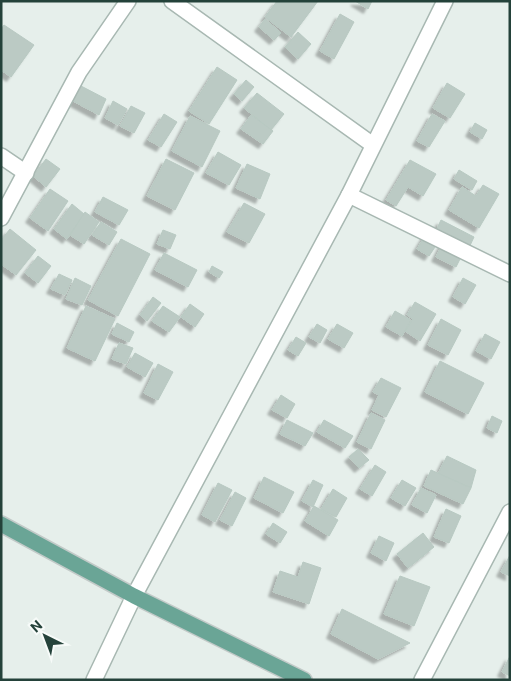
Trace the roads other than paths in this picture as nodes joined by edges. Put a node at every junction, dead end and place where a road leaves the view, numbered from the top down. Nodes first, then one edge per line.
1 (128, 1) edge
2 (172, 1) edge
3 (446, 1) edge
4 (374, 145) junction
5 (1, 156) edge
6 (26, 173) junction
7 (349, 195) junction
8 (1, 218) edge
9 (510, 274) edge
10 (510, 512) edge
11 (1, 524) edge
12 (134, 596) junction
13 (94, 680) edge
14 (304, 680) edge
15 (422, 680) edge

1 - 6 street
2 - 4 street
3 - 4 street
4 - 7 street
5 - 6 street
6 - 8 street
7 - 9 street
7 - 12 street
10 - 15 street
11 - 12 main road
12 - 13 street
12 - 14 main road

